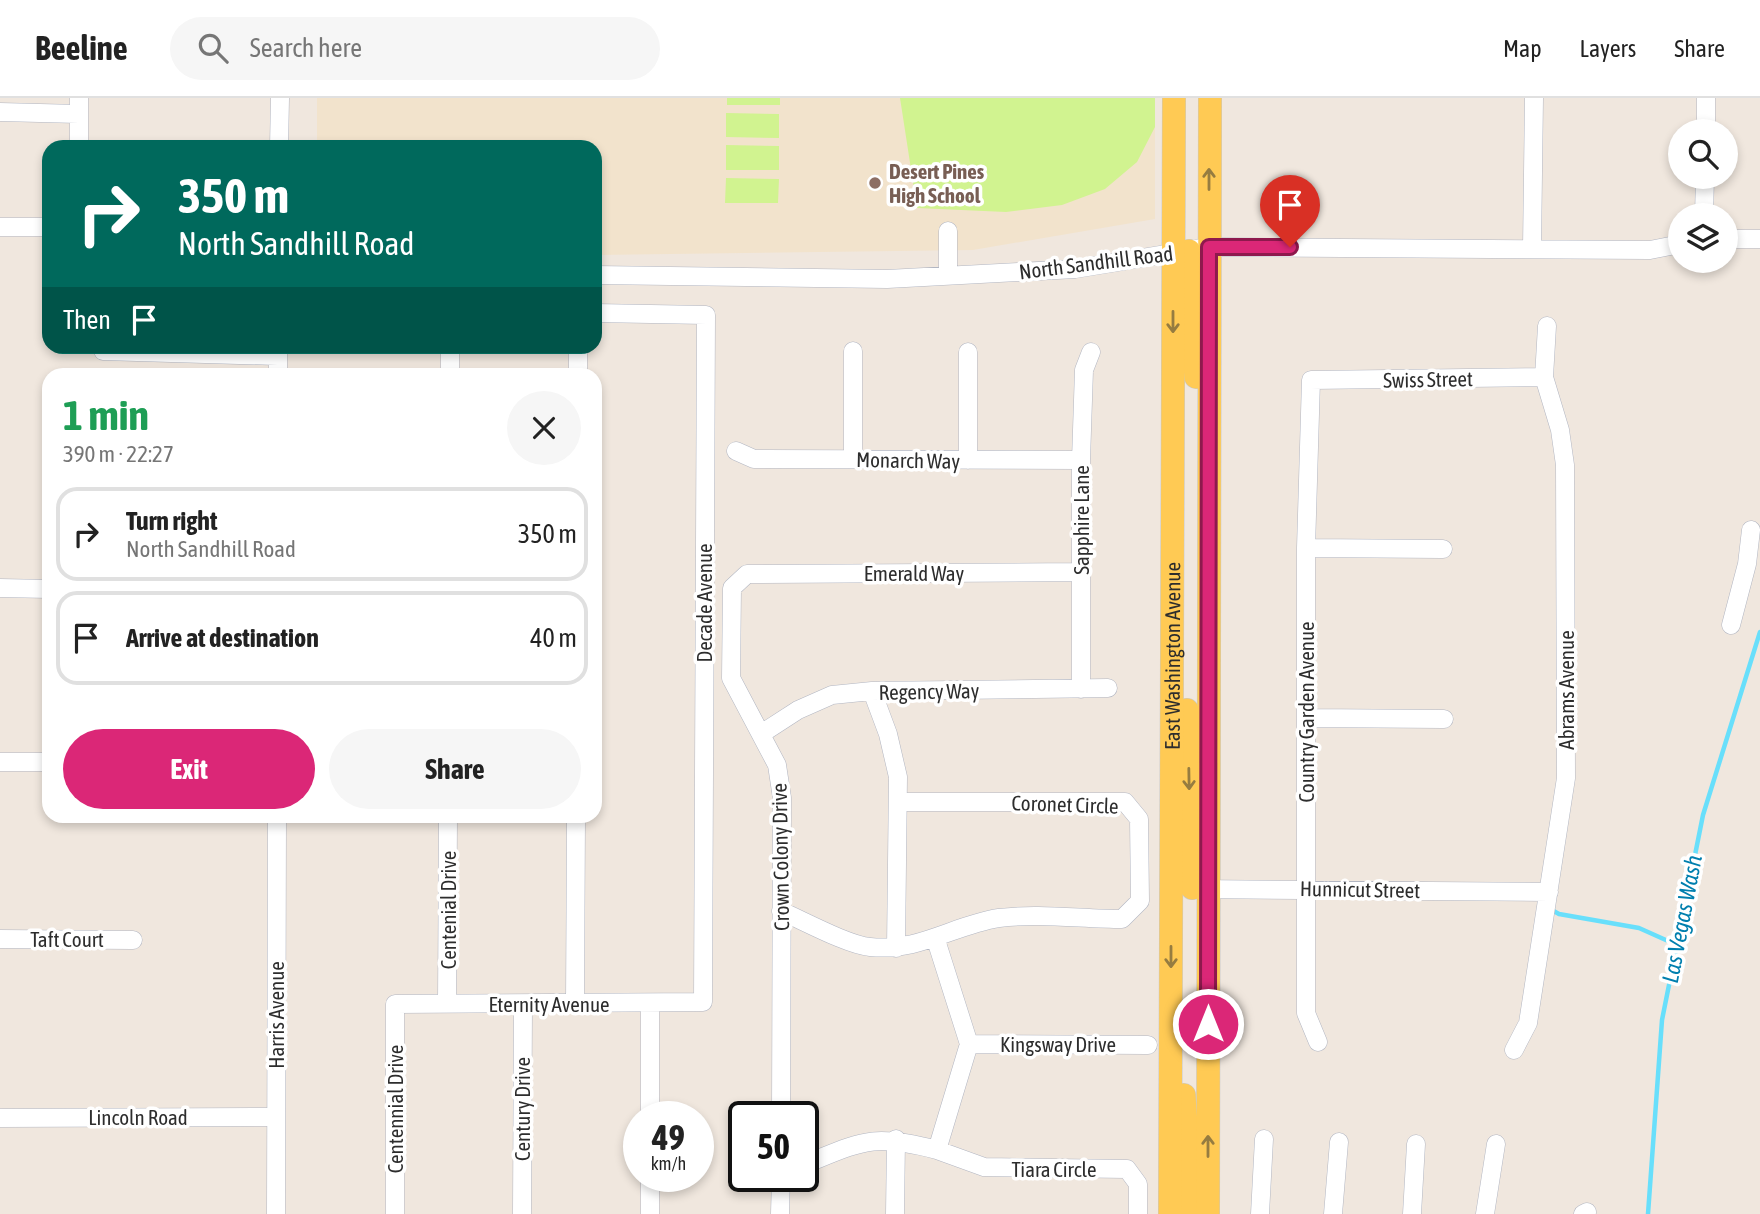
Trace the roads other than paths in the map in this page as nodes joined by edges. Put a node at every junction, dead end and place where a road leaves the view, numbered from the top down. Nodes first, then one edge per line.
1 (279, 98) edge
2 (1174, 98) edge
3 (1210, 98) edge
4 (1534, 98) edge
5 (1706, 98) edge
6 (79, 106) edge
7 (0, 112) edge
8 (1706, 119) edge
9 (79, 140) edge
10 (279, 140) edge
11 (0, 227) edge
12 (42, 227) edge
13 (948, 231) dead end
14 (1738, 239) edge
15 (1760, 239) edge
16 (1668, 246) edge
17 (1532, 248) junction
18 (1190, 250) junction
19 (948, 274) junction
20 (602, 275) edge
21 (602, 313) edge
22 (1547, 326) dead end
23 (853, 351) dead end
24 (968, 352) dead end
25 (1091, 352) dead end
26 (1544, 377) junction
27 (1311, 380) joint
28 (736, 452) dead end
29 (853, 459) junction
30 (968, 460) junction
31 (1081, 460) junction
32 (1751, 530) dead end
33 (1307, 548) junction
34 (1443, 549) dead end
35 (1081, 572) junction
36 (747, 574) joint
37 (0, 588) edge
38 (42, 589) edge
39 (1731, 625) dead end
40 (1108, 688) dead end
41 (1082, 689) junction
42 (872, 691) junction
43 (1306, 718) junction
44 (1444, 719) dead end
45 (761, 734) junction
46 (0, 762) edge
47 (42, 762) edge
48 (898, 802) junction
49 (277, 823) edge
50 (448, 823) edge
51 (576, 823) edge
52 (1191, 888) junction
53 (1306, 888) junction
54 (1549, 892) junction
55 (781, 911) junction
56 (0, 939) edge
57 (133, 940) dead end
58 (936, 940) junction
59 (896, 948) junction
60 (702, 1002) joint
61 (395, 1004) joint
62 (447, 1004) junction
63 (523, 1004) junction
64 (575, 1004) junction
65 (650, 1004) junction
66 (1318, 1042) dead end
67 (969, 1044) junction
68 (1148, 1045) dead end
69 (1171, 1045) junction
70 (1514, 1050) dead end
71 (650, 1101) edge
72 (781, 1101) edge
73 (276, 1117) junction
74 (0, 1118) edge
75 (896, 1139) junction
76 (1264, 1139) dead end
77 (1339, 1142) dead end
78 (1416, 1144) dead end
79 (1496, 1144) dead end
80 (937, 1150) junction
81 (819, 1159) edge
82 (650, 1192) edge
83 (781, 1192) edge
84 (276, 1214) edge
85 (395, 1214) edge
86 (522, 1214) edge
87 (650, 1214) edge
88 (780, 1214) edge
89 (895, 1214) edge
90 (1138, 1214) edge
91 (1170, 1214) edge
92 (1192, 1214) edge
93 (1208, 1214) edge
94 (1260, 1214) edge
95 (1333, 1214) edge
96 (1412, 1214) edge
97 (1485, 1214) edge

1 - 10 street
2 - 18 main road, East Washington Avenue
18 -> 3 main road, East Washington Avenue
4 - 17 street
5 - 8 street
6 - 7 street
6 - 9 street
11 - 12 street
13 - 19 street
14 - 15 street
16 - 17 street, North Sandhill Road
17 - 18 street, North Sandhill Road
18 - 19 street, North Sandhill Road
18 -> 52 main road, East Washington Avenue
18 - 52 main road, East Washington Avenue
19 - 20 street, North Sandhill Road
21 - 60 street, Decade Avenue
22 - 26 street, Abrams Avenue
23 - 29 street
24 - 30 street
25 - 31 street, Sapphire Lane
26 - 27 street, Swiss Street
26 - 54 street, Abrams Avenue
27 - 33 street, Country Garden Avenue
28 - 29 street, Monarch Way
29 - 30 street, Monarch Way
30 - 31 street, Monarch Way
31 - 35 street, Sapphire Lane
32 - 39 street
33 - 34 street
33 - 43 street, Country Garden Avenue
35 - 36 street, Emerald Way
35 - 41 street, Sapphire Lane
36 - 45 street, Crown Colony Drive
37 - 38 street
40 - 41 street, Regency Way
41 - 42 street, Regency Way
42 - 45 street, Regency Way
42 - 48 street
43 - 44 street
43 - 53 street, Country Garden Avenue
45 - 55 street, Crown Colony Drive
46 - 47 street
48 - 58 street, Coronet Circle
48 - 59 street
49 - 73 street, Harris Avenue
50 - 62 street, Centenial Drive
51 - 64 street
52 - 53 street, Hunnicut Street
52 -> 69 main road, East Washington Avenue
93 -> 52 main road, East Washington Avenue
53 - 54 street, Hunnicut Street
53 - 66 street, Country Garden Avenue
54 - 70 street, Abrams Avenue
55 - 59 street
55 - 72 street, Crown Colony Drive
56 - 57 street, Taft Court
58 - 59 street
58 - 67 street
60 - 65 street, Eternity Avenue
61 - 62 street, Eternity Avenue
61 - 85 street, Centennial Drive
62 - 63 street, Eternity Avenue
63 - 64 street, Eternity Avenue
63 - 86 street, Century Drive
64 - 65 street, Eternity Avenue
65 - 71 street
67 - 68 street, Kingsway Drive
67 - 80 street
69 - 91 main road, East Washington Avenue
69 - 92 main road
73 - 74 street, Lincoln Road
73 - 84 street, Harris Avenue
75 - 80 street
75 - 81 street
75 - 89 street
76 - 94 street
77 - 95 street
78 - 96 street
79 - 97 street
80 - 90 street, Tiara Circle
82 - 87 street
83 - 88 street

